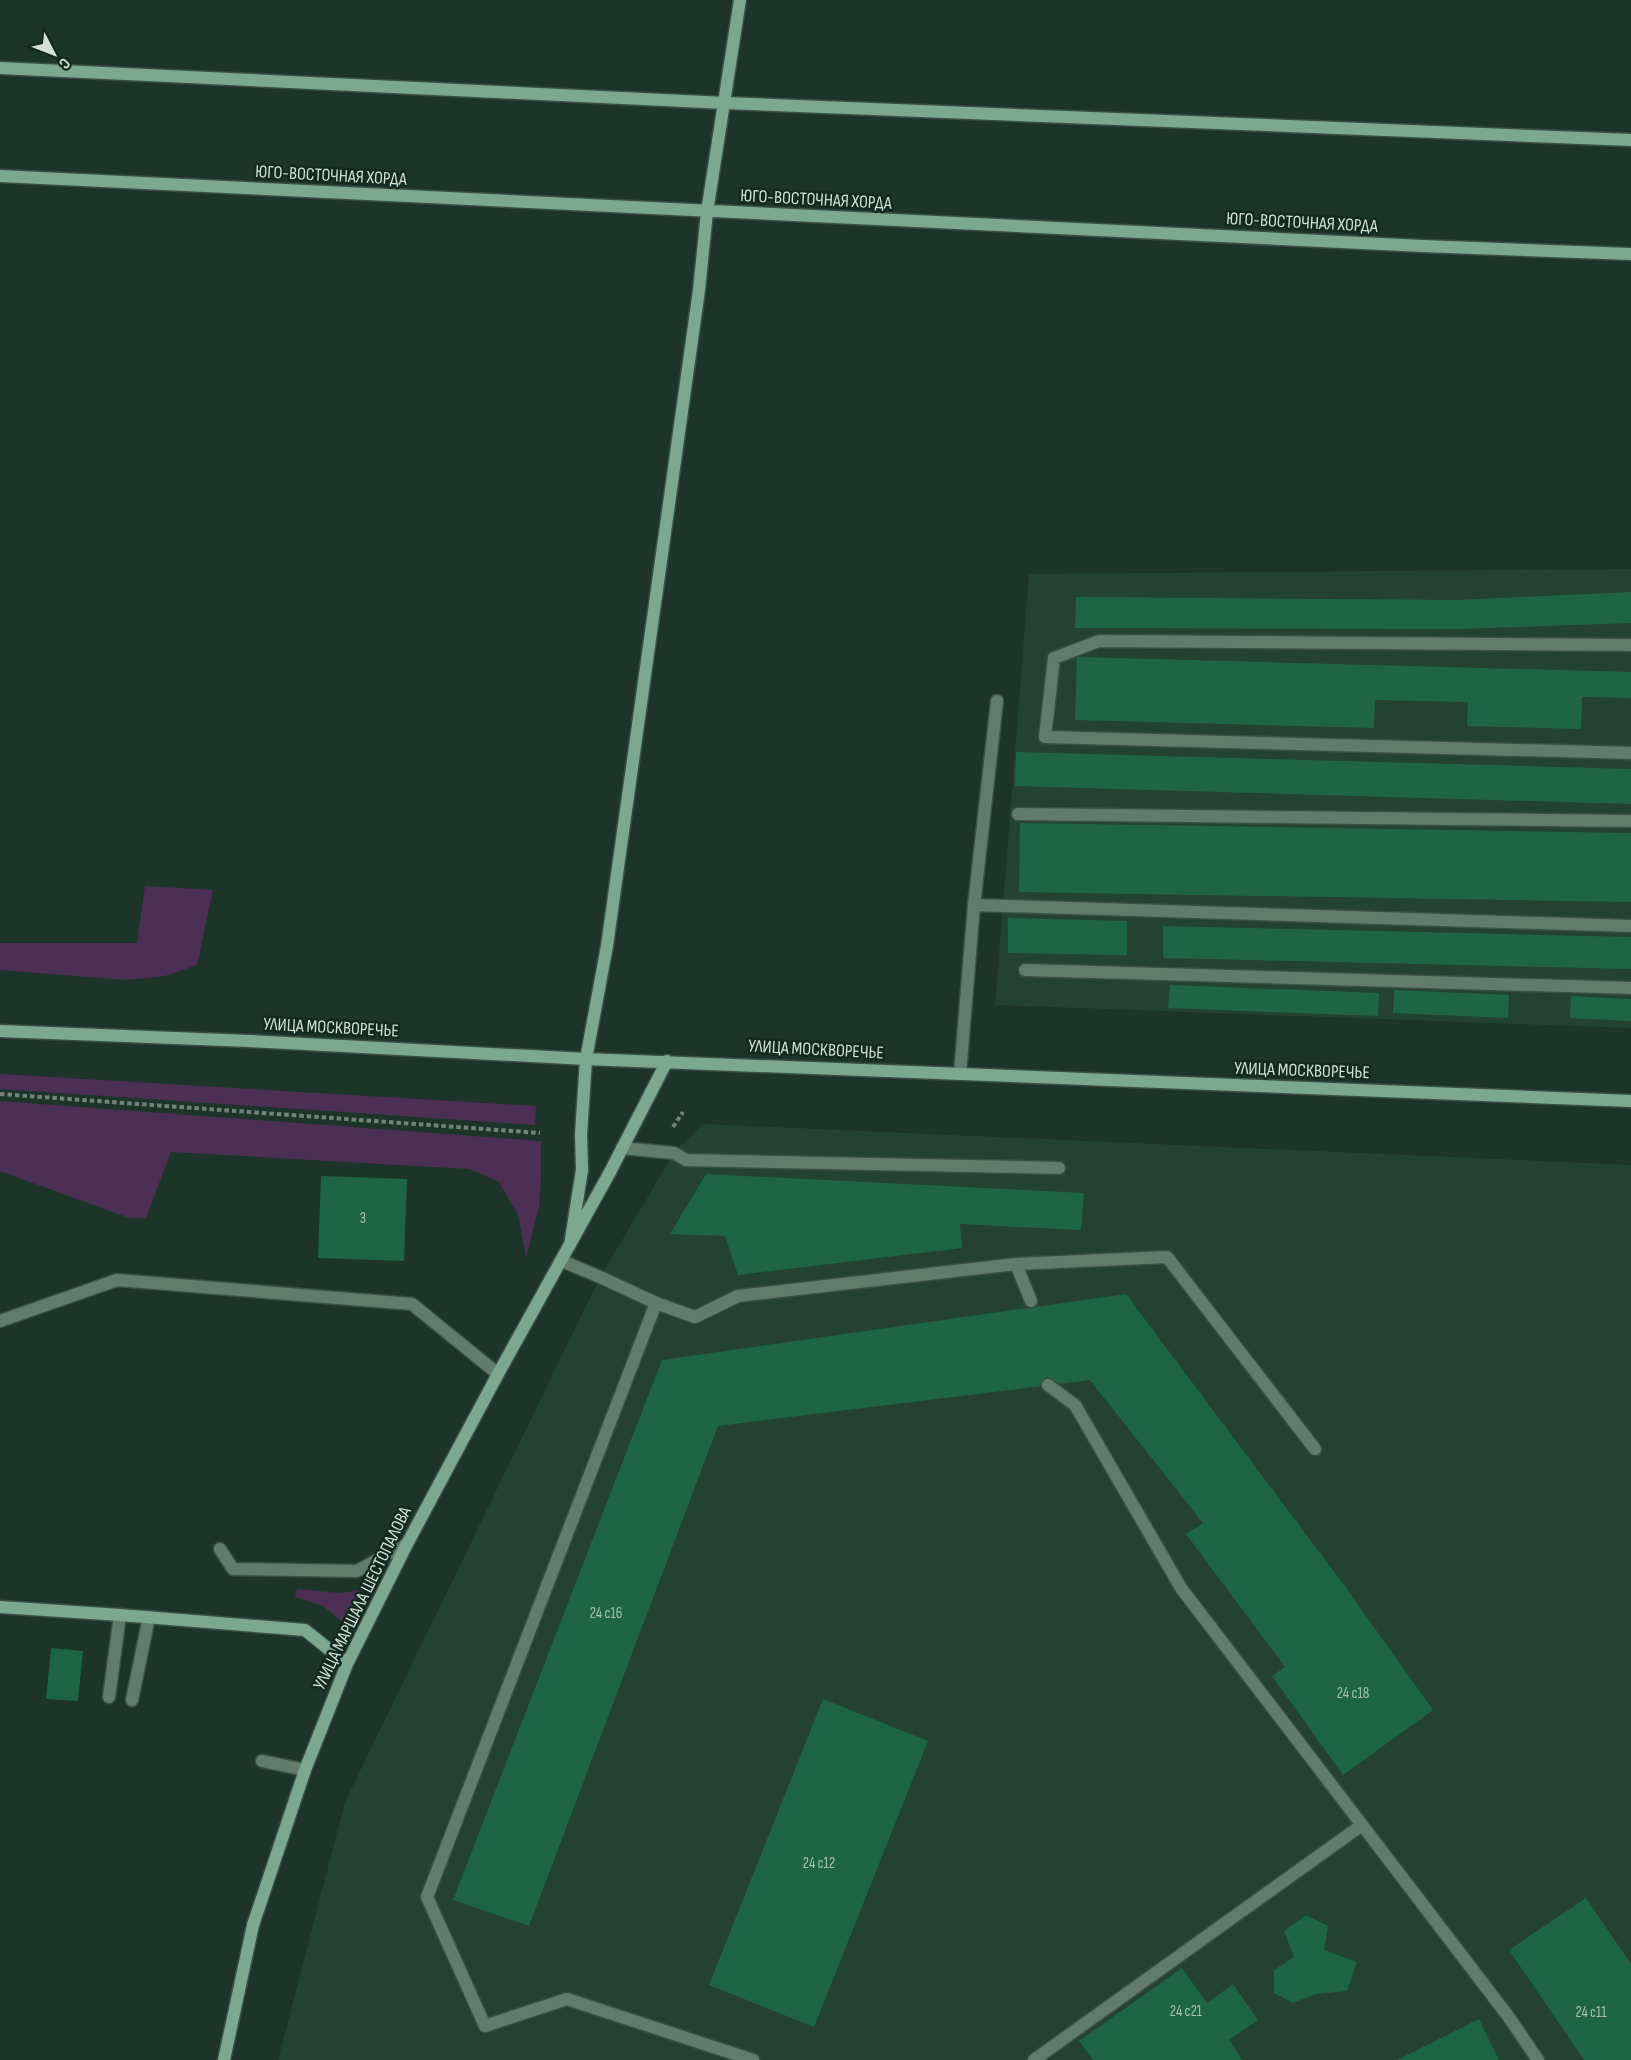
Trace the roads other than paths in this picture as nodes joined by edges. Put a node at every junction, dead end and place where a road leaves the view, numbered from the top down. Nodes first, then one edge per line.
1 (740, 0) edge
2 (0, 68) edge
3 (724, 103) junction
4 (1631, 140) edge
5 (0, 176) edge
6 (707, 212) junction
7 (1631, 254) edge
8 (1631, 645) edge
9 (997, 701) dead end
10 (1631, 753) edge
11 (1018, 814) dead end
12 (1631, 821) edge
13 (974, 905) junction
14 (1631, 926) edge
15 (1025, 970) dead end
16 (1631, 988) edge
17 (0, 1031) edge
18 (586, 1059) junction
19 (667, 1061) junction
20 (960, 1074) junction
21 (1631, 1101) edge
22 (622, 1148) junction
23 (1059, 1168) dead end
24 (570, 1245) junction
25 (562, 1261) junction
26 (1016, 1264) junction
27 (1031, 1301) dead end
28 (656, 1303) junction
29 (0, 1321) edge
30 (498, 1374) junction
31 (1048, 1385) dead end
32 (1315, 1449) dead end
33 (407, 1544) junction
34 (220, 1549) dead end
35 (0, 1607) edge
36 (120, 1614) junction
37 (149, 1617) junction
38 (346, 1664) junction
39 (109, 1697) dead end
40 (132, 1700) dead end
41 (262, 1761) dead end
42 (305, 1770) junction
43 (1362, 1826) junction
44 (224, 2060) edge
45 (753, 2060) edge
46 (1034, 2060) edge
47 (1538, 2060) edge

1 - 3 main road
2 - 3 main road
3 - 4 main road
3 - 6 main road
5 - 6 main road, ЮГО-ВОСТОЧНАЯ ХОРДА
6 - 7 main road, ЮГО-ВОСТОЧНАЯ ХОРДА
6 - 18 main road
8 - 10 lane
9 - 13 lane
11 - 12 lane
13 - 14 lane
13 - 20 lane
15 - 16 lane
17 - 18 main road, УЛИЦА МОСКВОРЕЧЬЕ
18 - 19 main road, УЛИЦА МОСКВОРЕЧЬЕ
18 - 24 main road
19 - 20 main road, УЛИЦА МОСКВОРЕЧЬЕ
19 - 22 main road, УЛИЦА МАРШАЛА ШЕСТОПАЛОВА
20 - 21 main road, УЛИЦА МОСКВОРЕЧЬЕ
22 - 23 lane
22 - 24 main road, УЛИЦА МАРШАЛА ШЕСТОПАЛОВА
24 - 25 main road, УЛИЦА МАРШАЛА ШЕСТОПАЛОВА
25 - 28 lane
25 - 30 main road, УЛИЦА МАРШАЛА ШЕСТОПАЛОВА
26 - 27 lane
26 - 28 lane
26 - 32 lane
28 - 45 lane
29 - 30 lane
30 - 33 main road, УЛИЦА МАРШАЛА ШЕСТОПАЛОВА
31 - 43 lane
33 - 34 lane
33 - 38 main road, УЛИЦА МАРШАЛА ШЕСТОПАЛОВА
35 - 36 main road
36 - 37 main road
36 - 39 lane
37 - 38 main road
37 - 40 lane
38 - 42 main road, УЛИЦА МАРШАЛА ШЕСТОПАЛОВА
41 - 42 lane
42 - 44 main road, УЛИЦА МАРШАЛА ШЕСТОПАЛОВА
43 - 46 lane
43 - 47 lane

